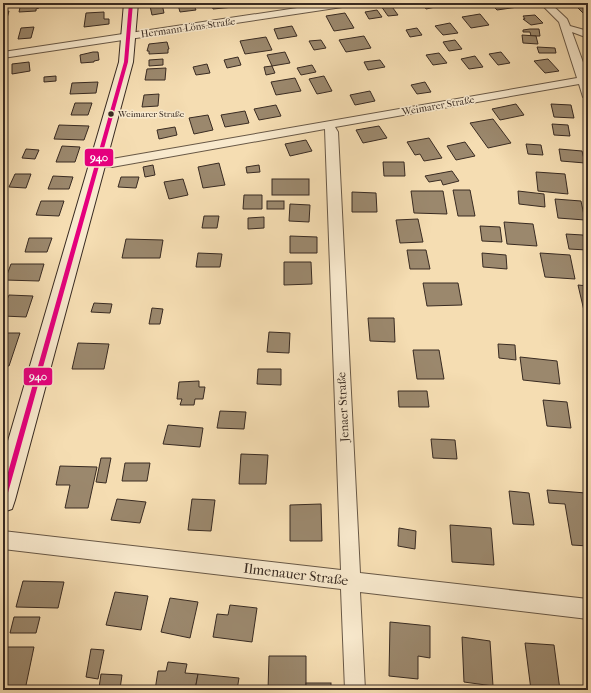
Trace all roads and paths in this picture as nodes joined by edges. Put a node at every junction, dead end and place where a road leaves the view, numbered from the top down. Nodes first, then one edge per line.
1 (130, 3) edge
2 (349, 3) edge
3 (545, 3) edge
4 (566, 28) junction
5 (588, 35) edge
6 (129, 36) junction
7 (3, 54) edge
8 (585, 78) edge
9 (588, 97) edge
10 (328, 124) junction
11 (98, 163) junction
12 (3, 500) edge
13 (3, 540) edge
14 (351, 580) junction
15 (588, 609) edge
16 (355, 690) edge

1 - 6 street
2 - 6 street, Hermann-Löns-Straße
3 - 4 street
4 - 5 street
4 - 8 street
6 - 7 street, Hermann-Löns-Straße
6 - 11 street
8 - 9 street
8 - 10 street, Weimarer Straße
10 - 11 street, Weimarer Straße
10 - 14 street, Jenaer Straße
11 - 12 street
13 - 14 street, Ilmenauer Straße
14 - 15 street, Ilmenauer Straße
14 - 16 street, Jenaer Straße

